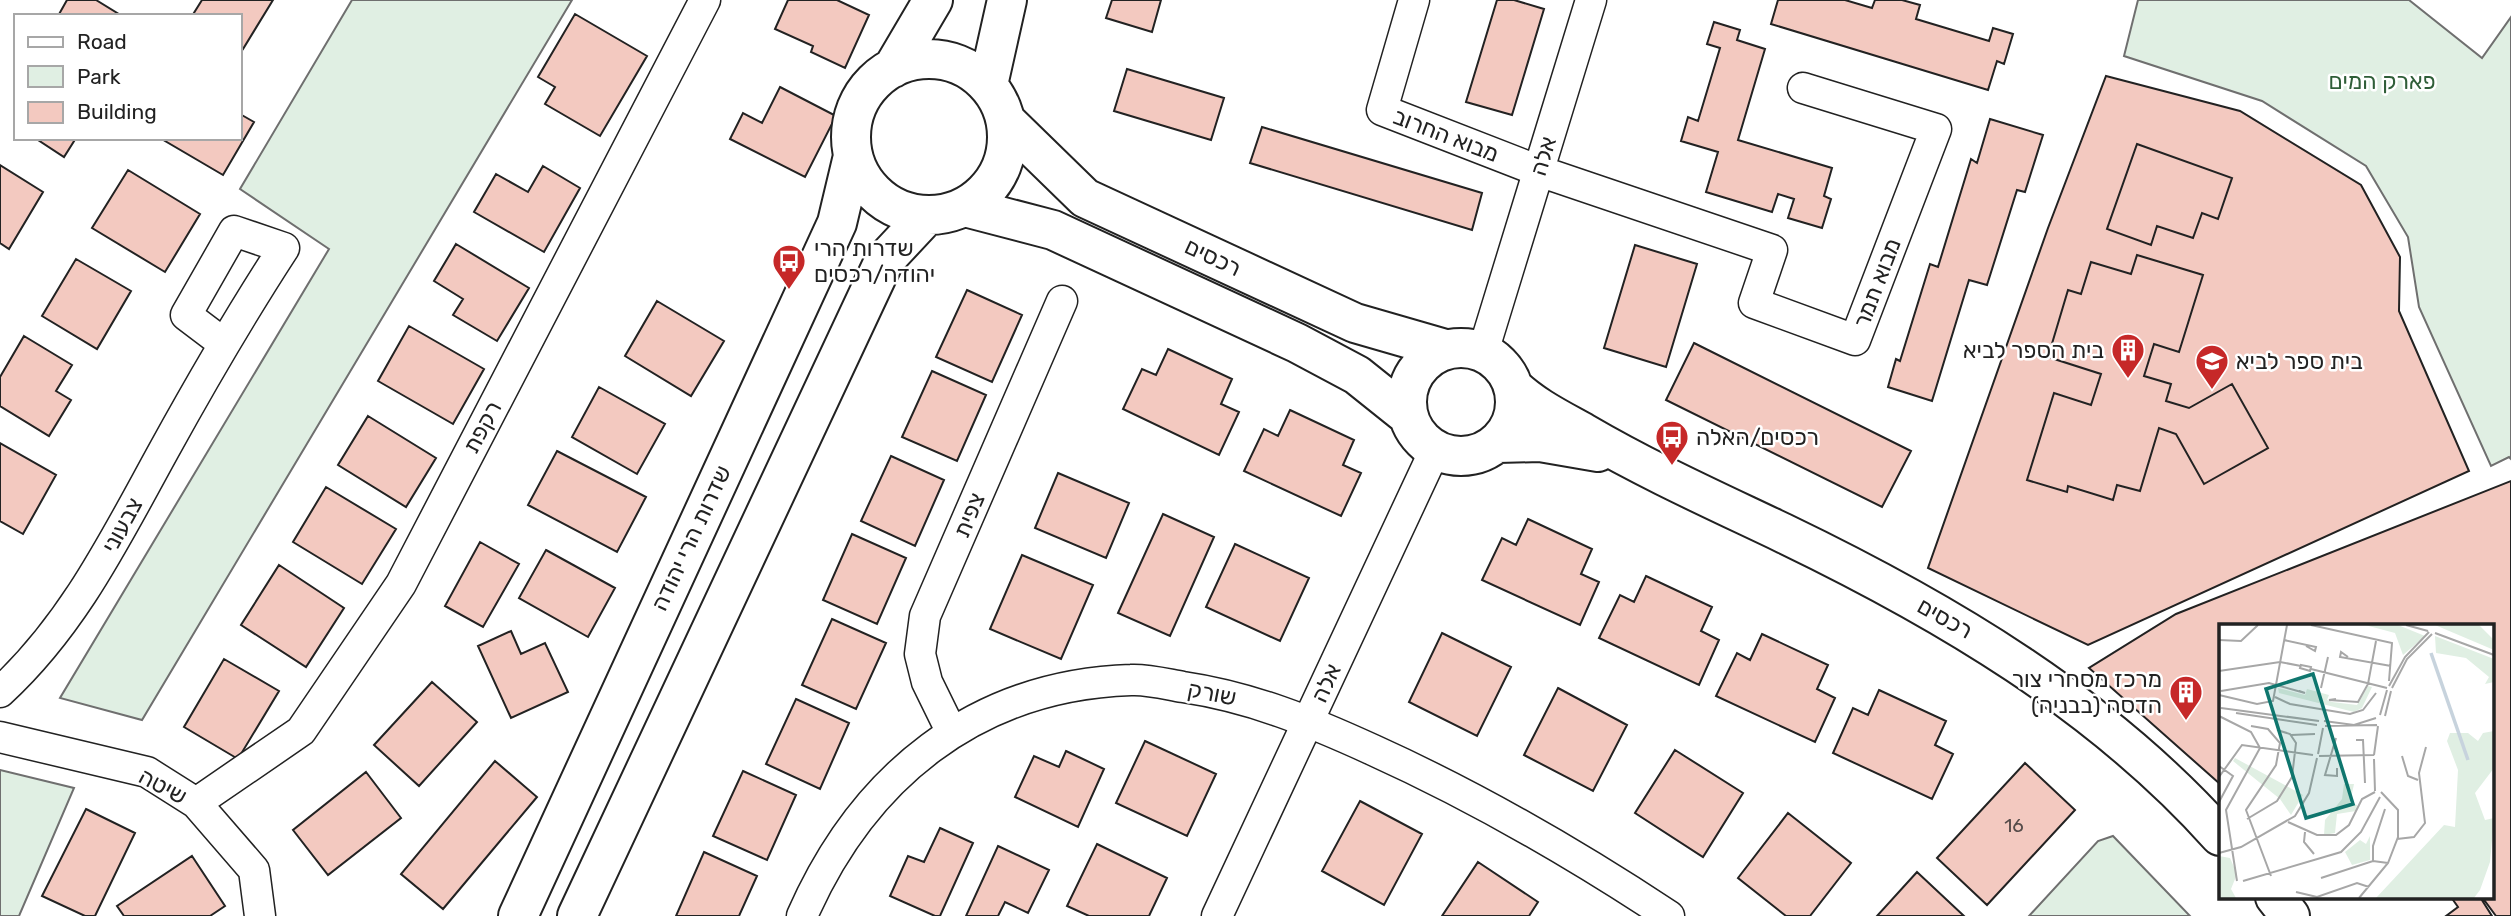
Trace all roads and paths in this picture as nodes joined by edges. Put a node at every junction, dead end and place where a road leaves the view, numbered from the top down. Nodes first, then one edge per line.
1 (705, 0) edge
2 (933, 0) edge
3 (1007, 0) edge
4 (1414, 0) edge
5 (1591, 0) edge
6 (892, 68) junction
7 (988, 85) junction
8 (1803, 88) dead end
9 (1006, 121) junction
10 (853, 156) junction
11 (1539, 171) junction
12 (965, 207) junction
13 (926, 215) junction
14 (1062, 301) dead end
15 (223, 343) dead end
16 (1445, 349) junction
17 (1483, 352) junction
18 (1513, 387) junction
19 (1407, 415) junction
20 (1498, 443) junction
21 (1435, 450) junction
22 (1630, 460) junction
23 (0, 692) edge
24 (1308, 721) junction
25 (952, 733) junction
26 (0, 737) edge
27 (196, 803) junction
28 (2219, 834) edge
29 (2276, 898) edge
30 (260, 916) edge
31 (518, 916) edge
32 (577, 916) edge
33 (802, 916) edge
34 (1217, 916) edge
35 (1669, 916) edge
36 (2290, 916) edge

1 - 27 street, רקפת
2 - 6 street
3 - 7 street
4 - 11 street, מבוא החרוב
5 - 11 street, אלה
6 - 7 street
6 - 10 street
7 - 9 street
8 - 11 street, מבוא תמר
9 - 12 street
9 - 16 street, רכסים
10 - 13 street
10 - 31 street, שדרות הרי יהודה
11 - 17 street, אלה
12 - 13 street
12 - 19 street, רכסים
13 - 32 street
14 - 25 street, צפית
15 - 23 street, צבעוני
16 - 17 street
16 - 19 street
17 - 18 street
18 - 20 street
18 - 22 street, רכסים
19 - 21 street
20 - 21 street
20 - 22 street, רכסים
21 - 24 street, אלה
22 - 28 street, רכסים
24 - 25 street, שורק
24 - 34 street, אלה
24 - 35 street, שורק
25 - 33 street, שורק
26 - 27 street, שיטה
27 - 30 street, שיטה
29 - 36 street

